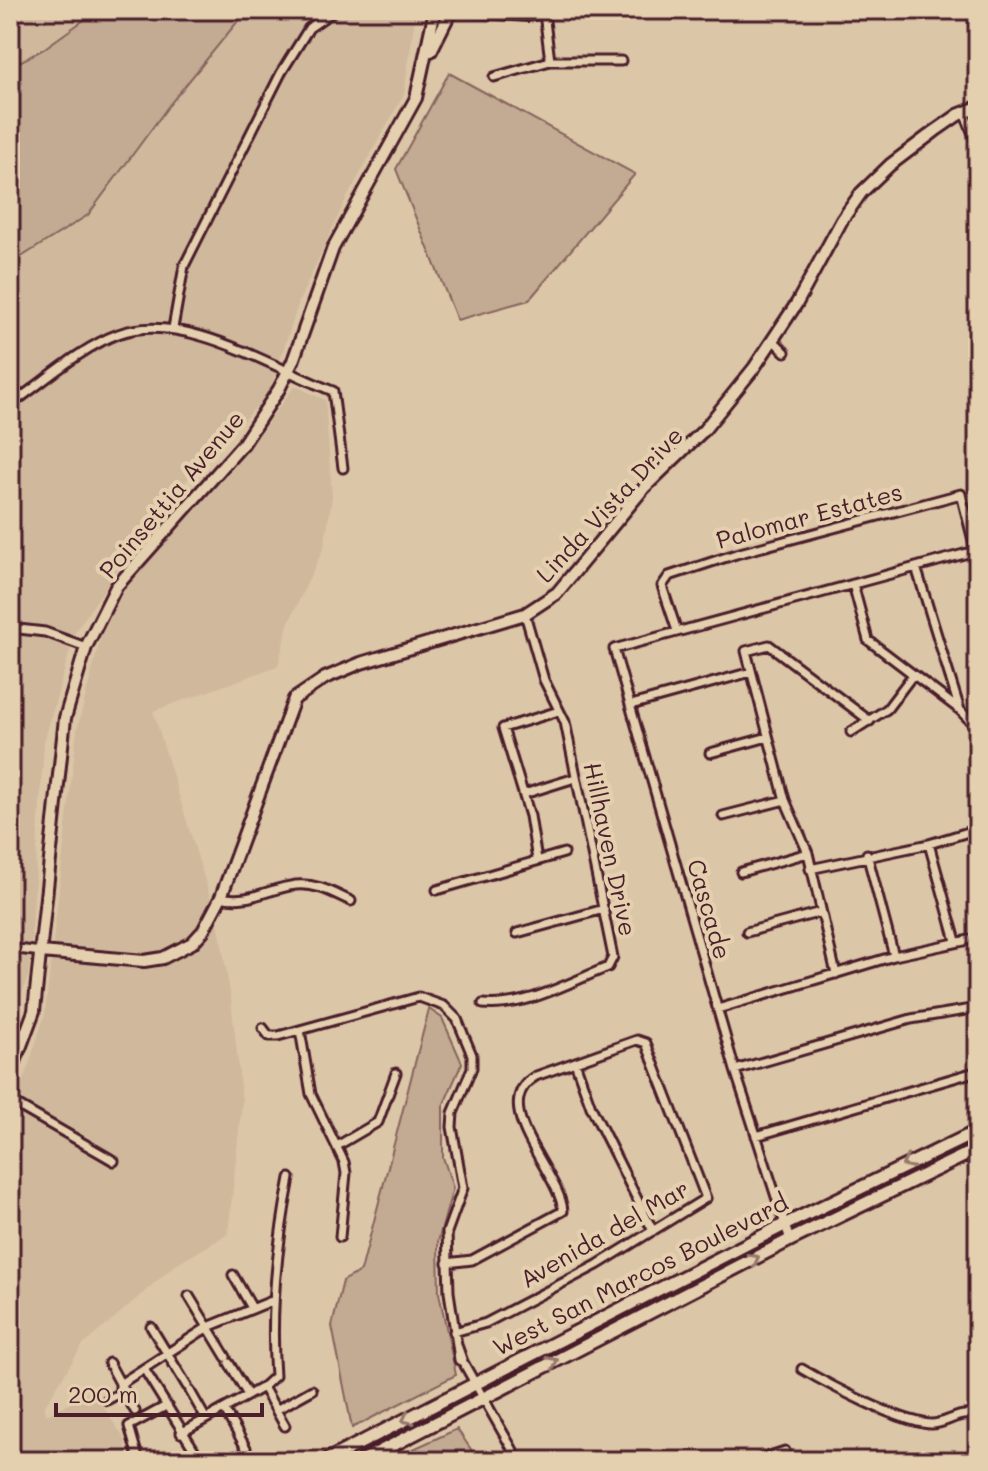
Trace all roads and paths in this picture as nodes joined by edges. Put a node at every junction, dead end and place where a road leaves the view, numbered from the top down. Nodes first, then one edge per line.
1 (335, 10) edge
2 (435, 10) edge
3 (455, 10) edge
4 (556, 10) edge
5 (544, 13) junction
6 (428, 55) junction
7 (550, 61) junction
8 (621, 61) dead end
9 (494, 77) dead end
10 (972, 109) edge
11 (978, 120) edge
12 (978, 146) edge
13 (173, 328) junction
14 (773, 340) junction
15 (785, 352) dead end
16 (287, 373) junction
17 (10, 405) edge
18 (343, 468) dead end
19 (977, 556) edge
20 (916, 567) junction
21 (853, 584) junction
22 (525, 614) junction
23 (10, 628) edge
24 (677, 631) junction
25 (86, 647) junction
26 (751, 672) junction
27 (912, 676) junction
28 (631, 705) junction
29 (960, 710) junction
30 (559, 711) junction
31 (870, 721) junction
32 (978, 729) edge
33 (851, 732) dead end
34 (768, 737) junction
35 (710, 753) dead end
36 (575, 778) junction
37 (524, 794) junction
38 (785, 800) junction
39 (723, 816) dead end
40 (978, 829) edge
41 (929, 844) junction
42 (564, 853) dead end
43 (808, 853) junction
44 (867, 854) junction
45 (537, 860) junction
46 (810, 869) junction
47 (741, 872) dead end
48 (437, 890) dead end
49 (221, 897) junction
50 (351, 901) dead end
51 (604, 909) junction
52 (821, 912) junction
53 (747, 932) dead end
54 (517, 933) dead end
55 (978, 938) edge
56 (956, 941) junction
57 (10, 948) edge
58 (41, 952) junction
59 (894, 956) junction
60 (836, 974) junction
61 (483, 1004) dead end
62 (978, 1008) edge
63 (718, 1009) junction
64 (263, 1028) dead end
65 (300, 1030) junction
66 (575, 1062) junction
67 (735, 1070) junction
68 (978, 1071) edge
69 (396, 1073) dead end
70 (10, 1075) edge
71 (10, 1101) edge
72 (978, 1131) edge
73 (756, 1136) junction
74 (337, 1146) junction
75 (978, 1149) edge
76 (114, 1161) dead end
77 (290, 1178) dead end
78 (782, 1226) junction
79 (653, 1231) junction
80 (340, 1237) dead end
81 (790, 1240) junction
82 (447, 1263) junction
83 (233, 1275) dead end
84 (189, 1296) dead end
85 (274, 1300) junction
86 (252, 1308) junction
87 (151, 1327) dead end
88 (208, 1327) junction
89 (454, 1332) junction
90 (167, 1353) junction
91 (109, 1363) dead end
92 (144, 1369) junction
93 (802, 1369) dead end
94 (120, 1384) junction
95 (476, 1384) junction
96 (263, 1387) junction
97 (312, 1390) dead end
98 (248, 1395) junction
99 (484, 1398) junction
100 (107, 1400) dead end
101 (166, 1406) junction
102 (224, 1409) junction
103 (276, 1410) junction
104 (135, 1411) dead end
105 (978, 1417) edge
106 (206, 1419) junction
107 (285, 1426) dead end
108 (181, 1433) junction
109 (246, 1448) dead end
110 (785, 1451) dead end
111 (197, 1460) edge
112 (139, 1461) edge
113 (325, 1461) edge
114 (362, 1461) edge
115 (519, 1461) edge
116 (754, 1461) edge

1 - 13 street
2 - 6 street, Poinsettia Avenue
3 - 5 street
3 - 6 street
4 - 5 street
5 - 7 street
6 - 16 street, Poinsettia Avenue
7 - 8 street
7 - 9 street
10 - 11 street
10 - 12 street
10 - 14 street, Linda Vista Drive
13 - 16 street
13 - 17 street
14 - 15 street
14 - 22 street, Linda Vista Drive
16 - 18 street
16 - 25 street, Poinsettia Avenue
19 - 20 street
19 - 24 street, Palomar Estates
20 - 21 street
20 - 29 street
21 - 24 street
21 - 27 street
22 - 30 street, Hillhaven Drive
22 - 49 street, Linda Vista Drive
23 - 25 street
24 - 28 street, Cascade
25 - 58 street, Poinsettia Avenue
26 - 28 street
26 - 31 street
26 - 34 street
27 - 29 street
27 - 31 street
28 - 63 street, Cascade
29 - 32 street
30 - 36 street, Hillhaven Drive
30 - 37 street
31 - 33 street
34 - 35 street
34 - 38 street
36 - 37 street
36 - 51 street, Hillhaven Drive
37 - 45 street
38 - 39 street
38 - 43 street
40 - 41 street
41 - 44 street
41 - 56 street
42 - 45 street
43 - 46 street
43 - 47 street
44 - 46 street
44 - 59 street
45 - 48 street
46 - 52 street
49 - 50 street
49 - 58 street, Linda Vista Drive
51 - 54 street
51 - 61 street, Hillhaven Drive
52 - 53 street
52 - 60 street
55 - 56 street
56 - 59 street
57 - 58 street
58 - 70 street, Poinsettia Avenue
59 - 60 street
60 - 63 street
62 - 67 street
63 - 67 street, Cascade
64 - 65 street
65 - 74 street
65 - 82 street
66 - 79 street
66 - 79 street, Avenida del Mar
66 - 82 street
67 - 73 street, Cascade
68 - 73 street
69 - 74 street
71 - 76 street
72 -> 78 main road, West San Marcos Boulevard
73 - 78 street, Cascade
74 - 80 street
75 - 81 main road, West San Marcos Boulevard
77 - 85 street
78 - 81 street, Cascade
78 - 95 main road, West San Marcos Boulevard
79 - 89 street, Avenida del Mar
99 -> 81 main road, West San Marcos Boulevard
82 - 89 street
83 - 86 street
84 - 88 street
85 - 86 street
85 - 96 street
86 - 88 street
87 - 90 street
88 - 90 street
88 - 98 street
89 - 95 street
90 - 92 street
90 - 106 street
91 - 94 street
92 - 94 street
92 - 101 street
93 - 105 street
94 - 100 street
94 - 104 street
95 - 99 street
95 -> 113 main road, West San Marcos Boulevard
96 - 98 street
96 - 103 street
97 - 103 street
98 - 102 street
99 - 114 main road, West San Marcos Boulevard
99 - 115 street
101 - 108 street
101 - 112 street
102 - 106 street
102 - 109 street
103 - 107 street
106 - 108 street
108 - 111 street
110 - 116 street

